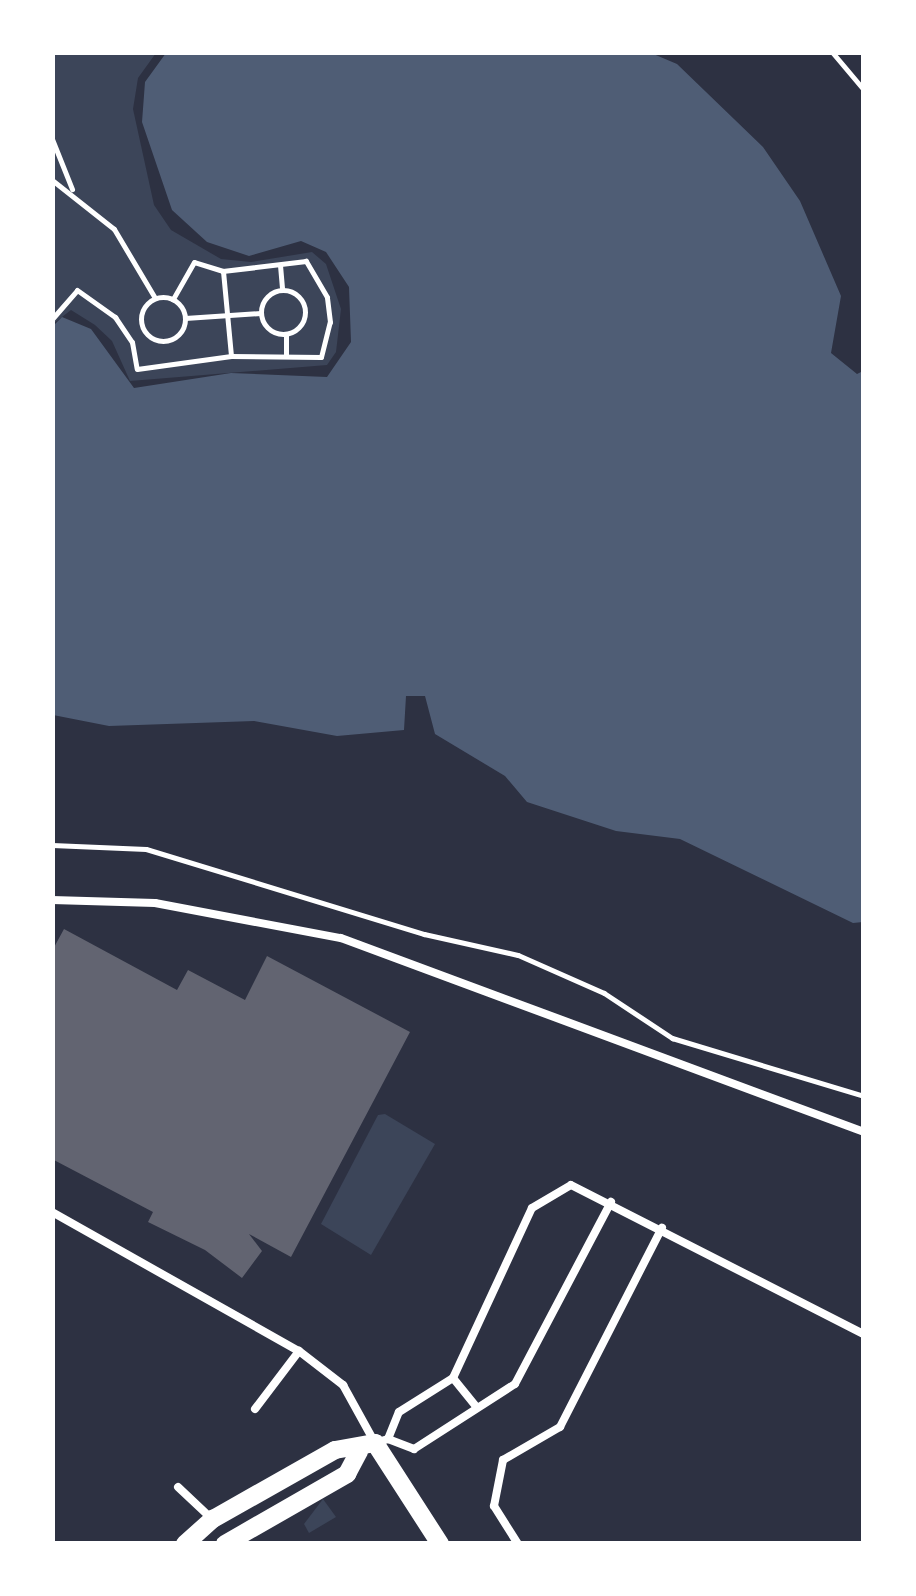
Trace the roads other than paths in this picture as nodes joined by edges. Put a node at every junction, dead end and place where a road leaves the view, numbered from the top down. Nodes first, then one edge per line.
1 (52, 900) edge
2 (864, 1132) edge
3 (612, 1202) junction
4 (52, 1212) edge
5 (662, 1228) junction
6 (864, 1334) edge
7 (299, 1351) junction
8 (454, 1378) junction
9 (477, 1408) junction
10 (255, 1409) dead end
11 (374, 1444) junction
12 (178, 1487) dead end
13 (212, 1519) junction
14 (185, 1544) edge
15 (226, 1544) edge
16 (440, 1544) edge
17 (518, 1544) edge

1 - 2 lane
3 - 5 lane
3 - 8 lane
3 - 9 lane
4 - 7 lane
5 - 6 lane
5 - 17 lane
7 - 10 lane
7 - 11 lane
8 - 9 lane
8 - 11 lane
9 - 11 lane
11 - 13 street
11 - 15 street
11 - 16 street
12 - 13 lane
13 - 14 street

